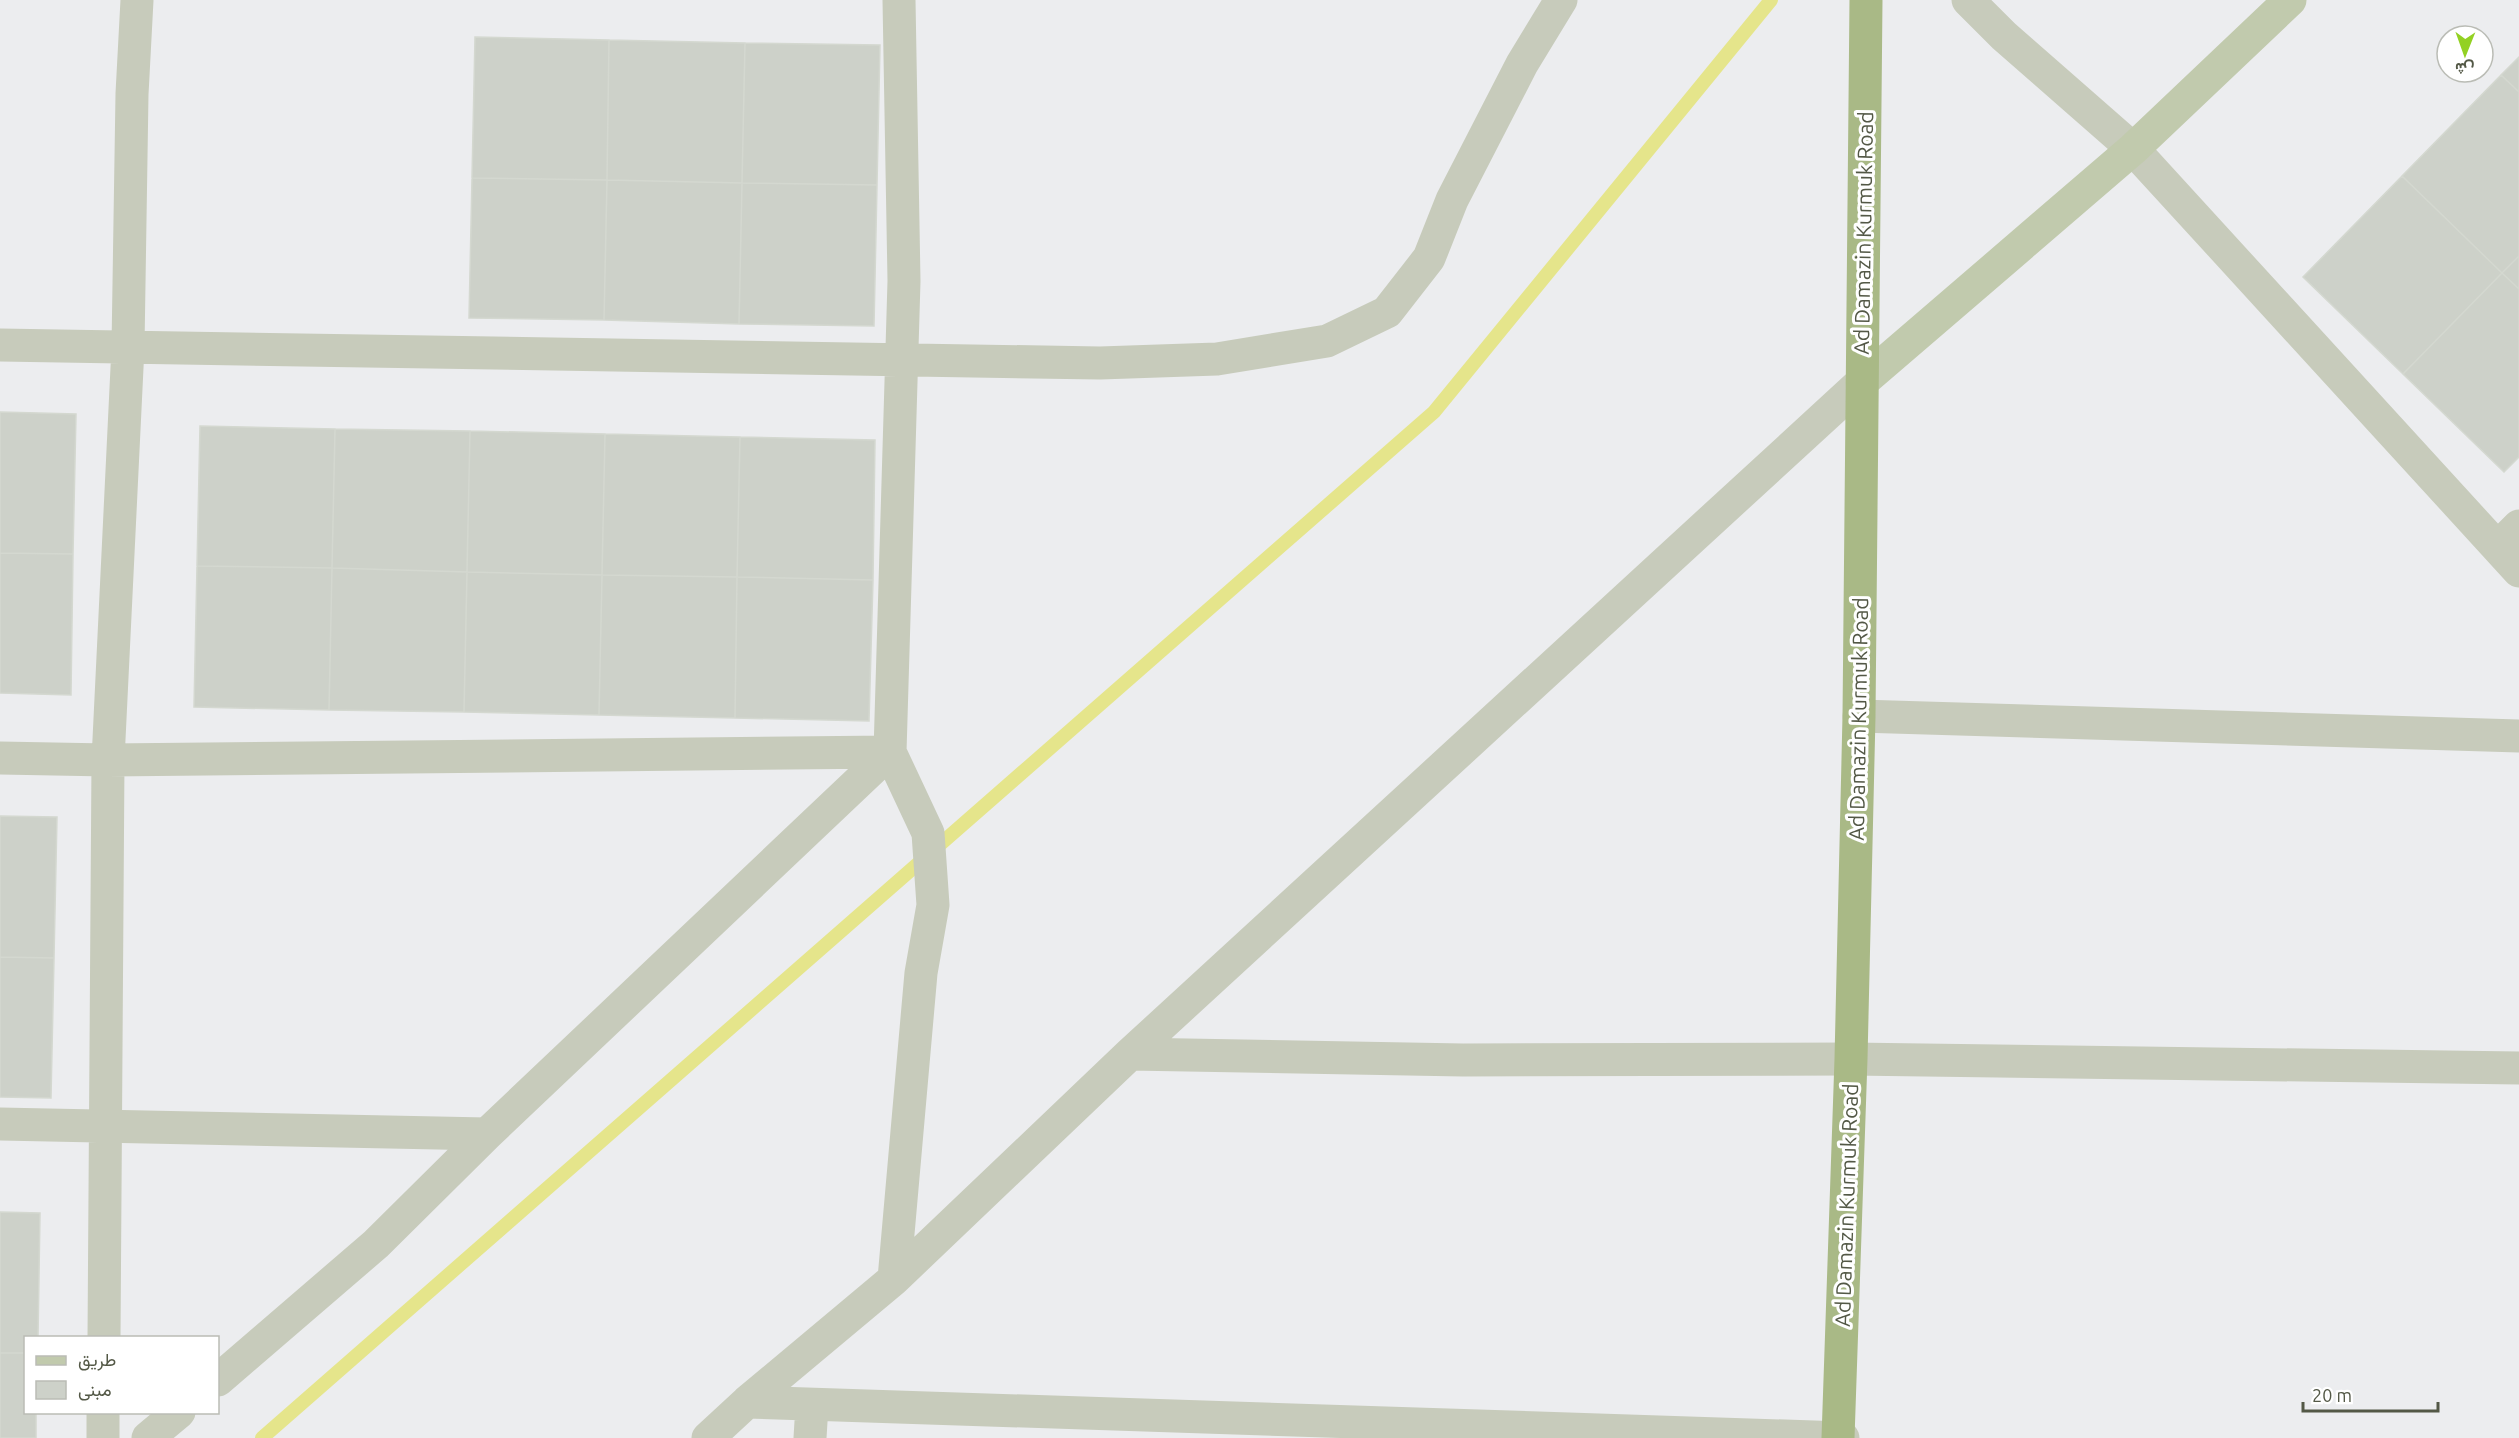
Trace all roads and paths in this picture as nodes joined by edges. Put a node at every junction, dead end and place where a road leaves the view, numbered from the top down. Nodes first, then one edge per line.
1 (137, 0) edge
2 (899, 0) edge
3 (1561, 0) edge
4 (1866, 0) edge
5 (1968, 0) edge
6 (2290, 0) edge
7 (2133, 149) junction
8 (0, 345) edge
9 (128, 347) junction
10 (902, 360) junction
11 (1862, 382) junction
12 (2508, 536) edge
13 (2519, 570) edge
14 (1859, 716) junction
15 (2519, 736) edge
16 (890, 752) junction
17 (0, 758) edge
18 (108, 760) junction
19 (1130, 1054) junction
20 (1851, 1059) junction
21 (2519, 1068) edge
22 (0, 1124) edge
23 (106, 1126) junction
24 (487, 1134) junction
25 (894, 1279) junction
26 (104, 1336) edge
27 (219, 1379) edge
28 (747, 1402) junction
29 (812, 1405) junction
30 (103, 1414) edge
31 (177, 1414) edge
32 (103, 1438) edge
33 (148, 1438) edge
34 (708, 1438) edge
35 (810, 1438) edge
36 (1840, 1438) edge

1 - 9 street
2 - 10 street
3 - 10 street
4 - 11 highway, Ad Damazin Kurmuk Road
5 - 7 street
6 - 7 main road
7 - 11 main road
7 - 12 street
8 - 9 street
9 - 10 street
9 - 18 street
10 - 16 street
11 - 14 highway, Ad Damazin Kurmuk Road
11 - 19 street
12 - 13 street
14 - 15 street
14 - 20 highway, Ad Damazin Kurmuk Road
16 - 18 street
16 - 24 street
16 - 25 street
17 - 18 street
18 - 23 street
19 - 20 street
19 - 25 street
20 - 21 street
20 - 36 highway, Ad Damazin Kurmuk Road
22 - 23 street
23 - 24 street
23 - 26 street
24 - 27 street
25 - 28 street
28 - 29 street
28 - 34 street
29 - 35 street
29 - 36 street
30 - 32 street
31 - 33 street

